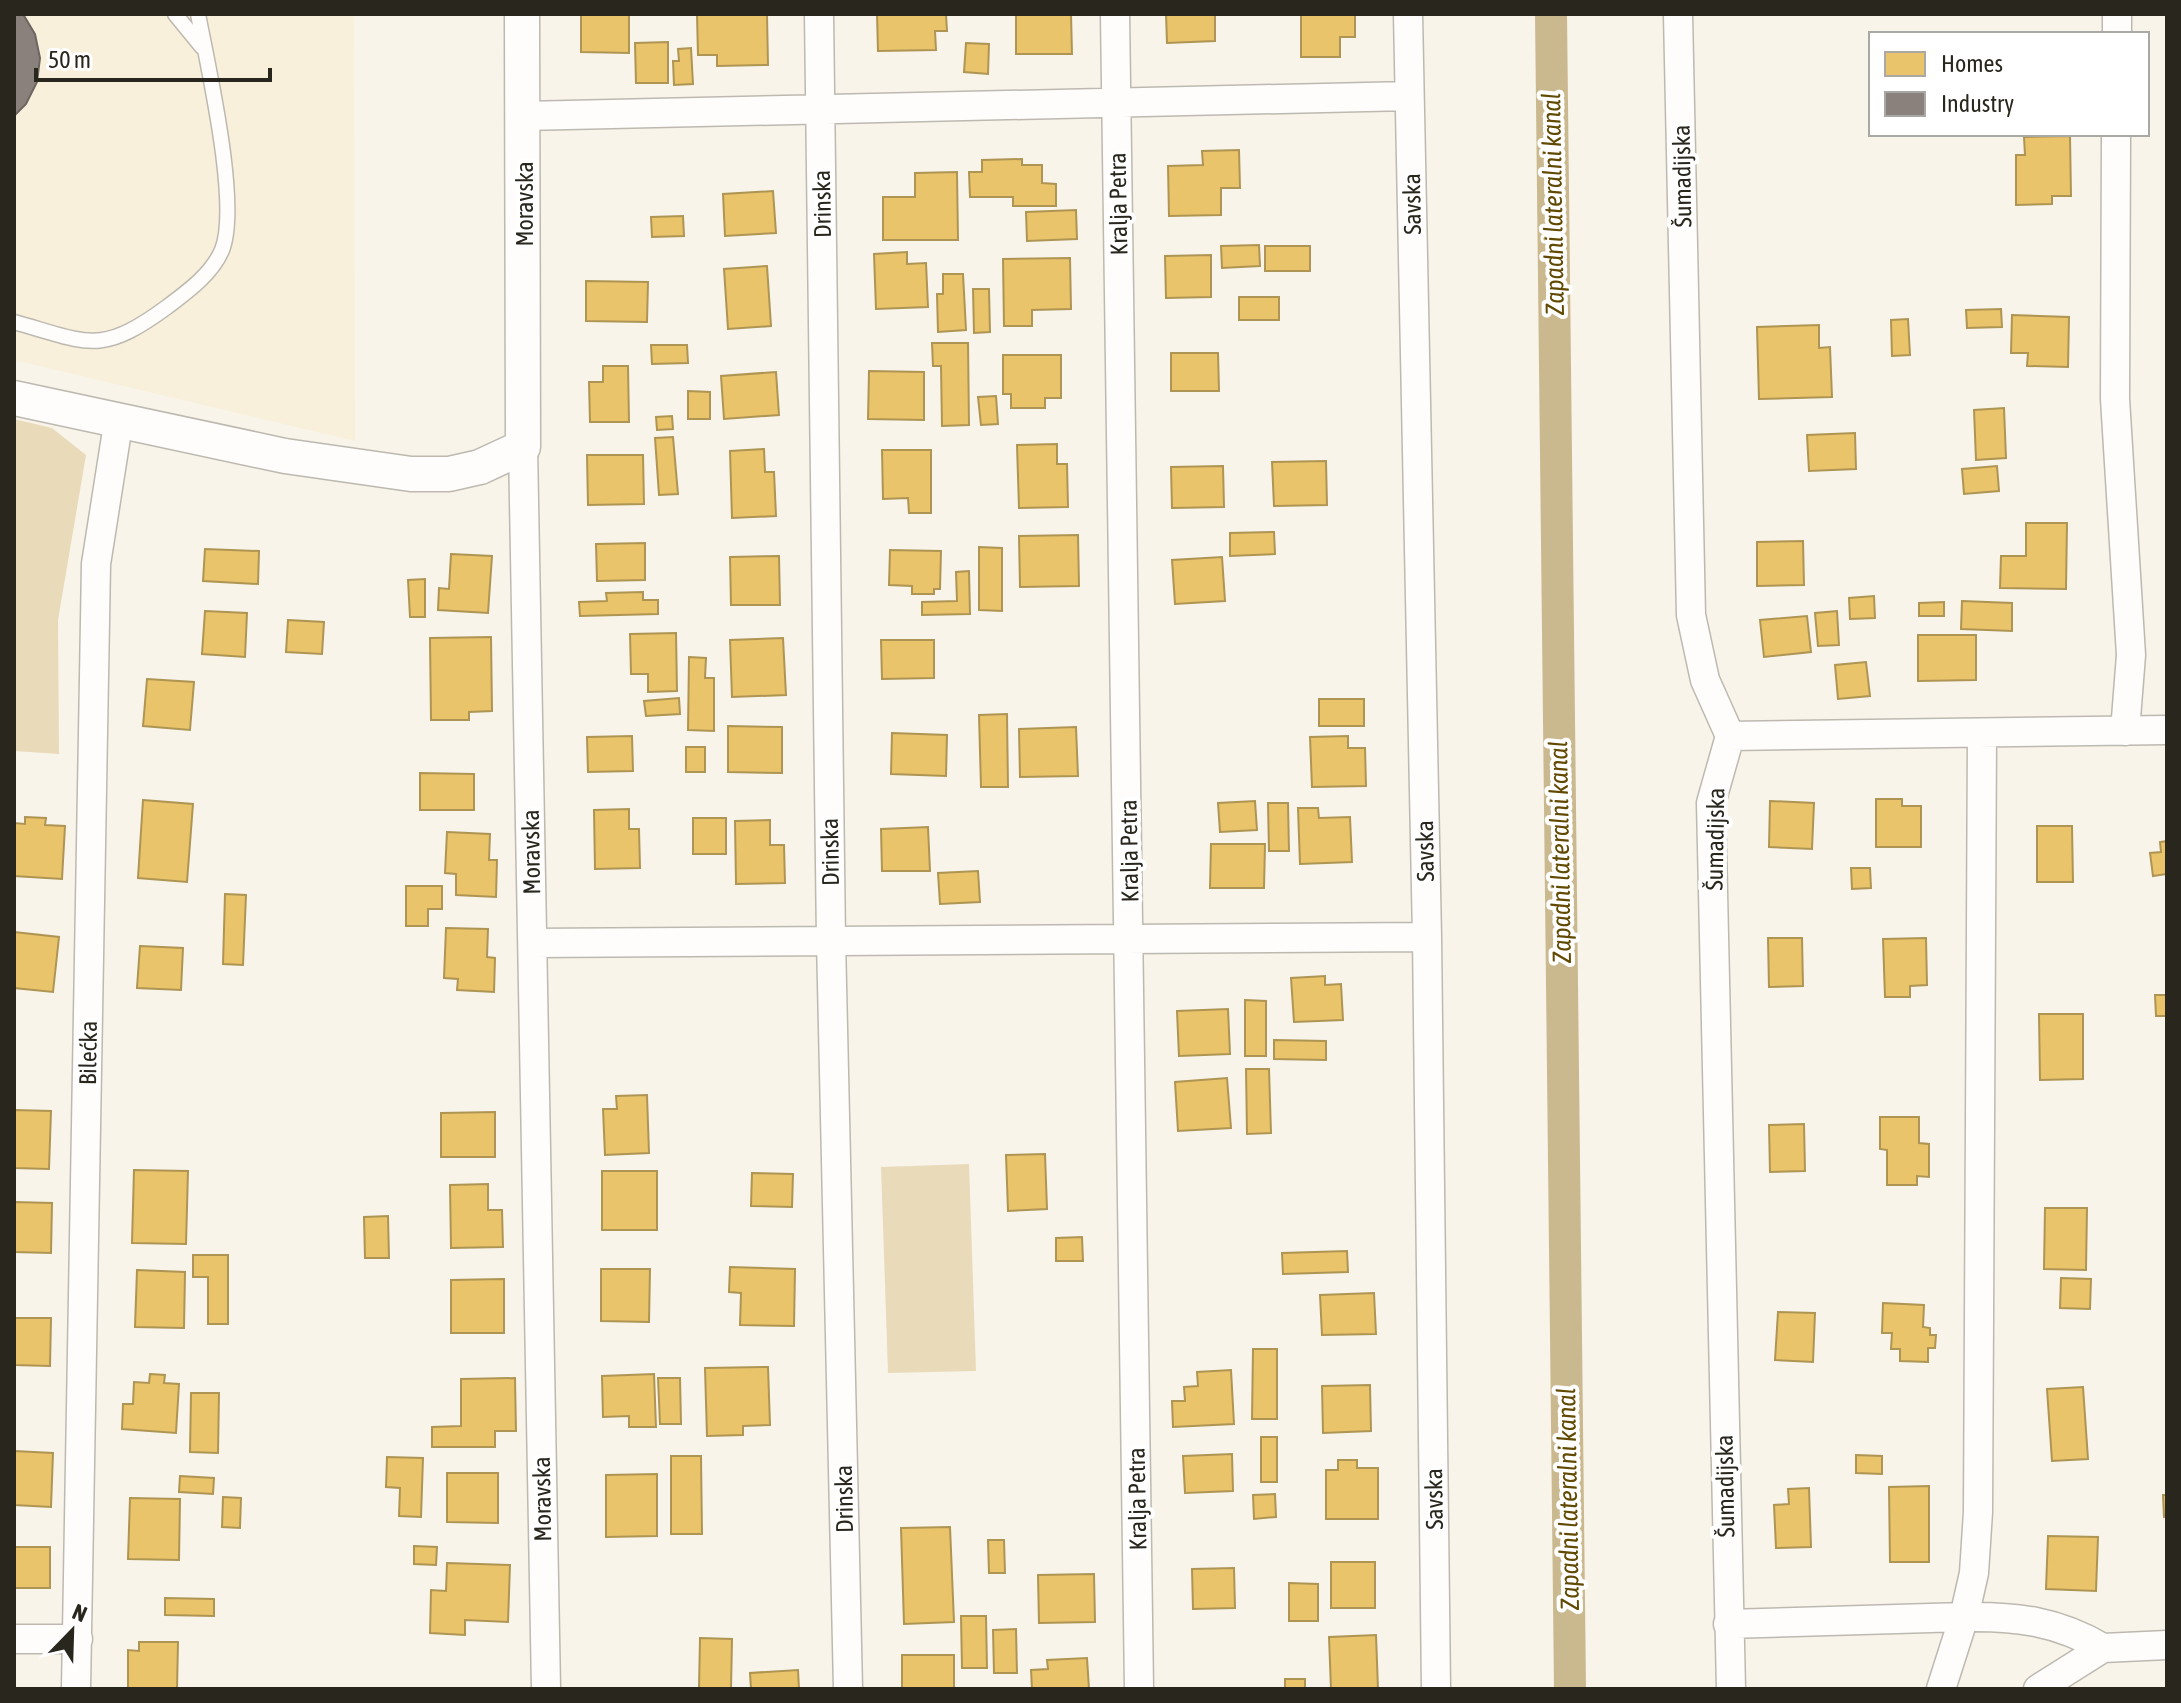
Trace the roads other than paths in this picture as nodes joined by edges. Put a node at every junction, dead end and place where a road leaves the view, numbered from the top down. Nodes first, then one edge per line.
1 (175, 14) edge
2 (198, 14) edge
3 (522, 14) edge
4 (819, 14) edge
5 (1115, 14) edge
6 (1408, 14) edge
7 (1678, 14) edge
8 (205, 50) junction
9 (1409, 96) junction
10 (1117, 102) junction
11 (821, 109) junction
12 (524, 116) junction
13 (2116, 136) edge
14 (14, 322) edge
15 (14, 398) edge
16 (119, 418) junction
17 (523, 447) junction
18 (2167, 730) edge
19 (2125, 731) junction
20 (1982, 733) junction
21 (1730, 736) junction
22 (1427, 937) junction
23 (1130, 939) junction
24 (831, 940) junction
25 (533, 943) junction
26 (1964, 1617) junction
27 (1728, 1624) junction
28 (14, 1639) edge
29 (78, 1639) junction
30 (2167, 1645) edge
31 (2103, 1648) junction
32 (76, 1689) edge
33 (546, 1689) edge
34 (848, 1689) edge
35 (1139, 1689) edge
36 (1436, 1689) edge
37 (1731, 1689) edge
38 (1941, 1689) edge
39 (2038, 1689) edge

1 - 8 lane
2 - 8 lane
3 - 12 street, Moravska
4 - 11 street, Drinska
5 - 10 street, Kralja Petra
6 - 9 street, Savska
7 - 21 street, Šumadijska
8 - 14 lane
9 - 10 street
9 - 22 street, Savska
10 - 11 street
10 - 23 street, Kralja Petra
11 - 12 street
11 - 24 street, Drinska
12 - 17 street, Moravska
13 - 19 street
15 - 16 street
16 - 17 street
16 - 29 street, Bilećka
17 - 25 street, Moravska
18 - 19 street
19 - 20 street
20 - 21 street
20 - 26 street
21 - 27 street, Šumadijska
22 - 23 street
22 - 36 street, Savska
23 - 24 street
23 - 35 street, Kralja Petra
24 - 25 street
24 - 34 street, Drinska
25 - 33 street, Moravska
26 - 27 street
26 - 31 street
26 - 38 street
27 - 37 street, Šumadijska
28 - 29 street
29 - 32 street, Bilećka
30 - 31 street
31 - 39 street

